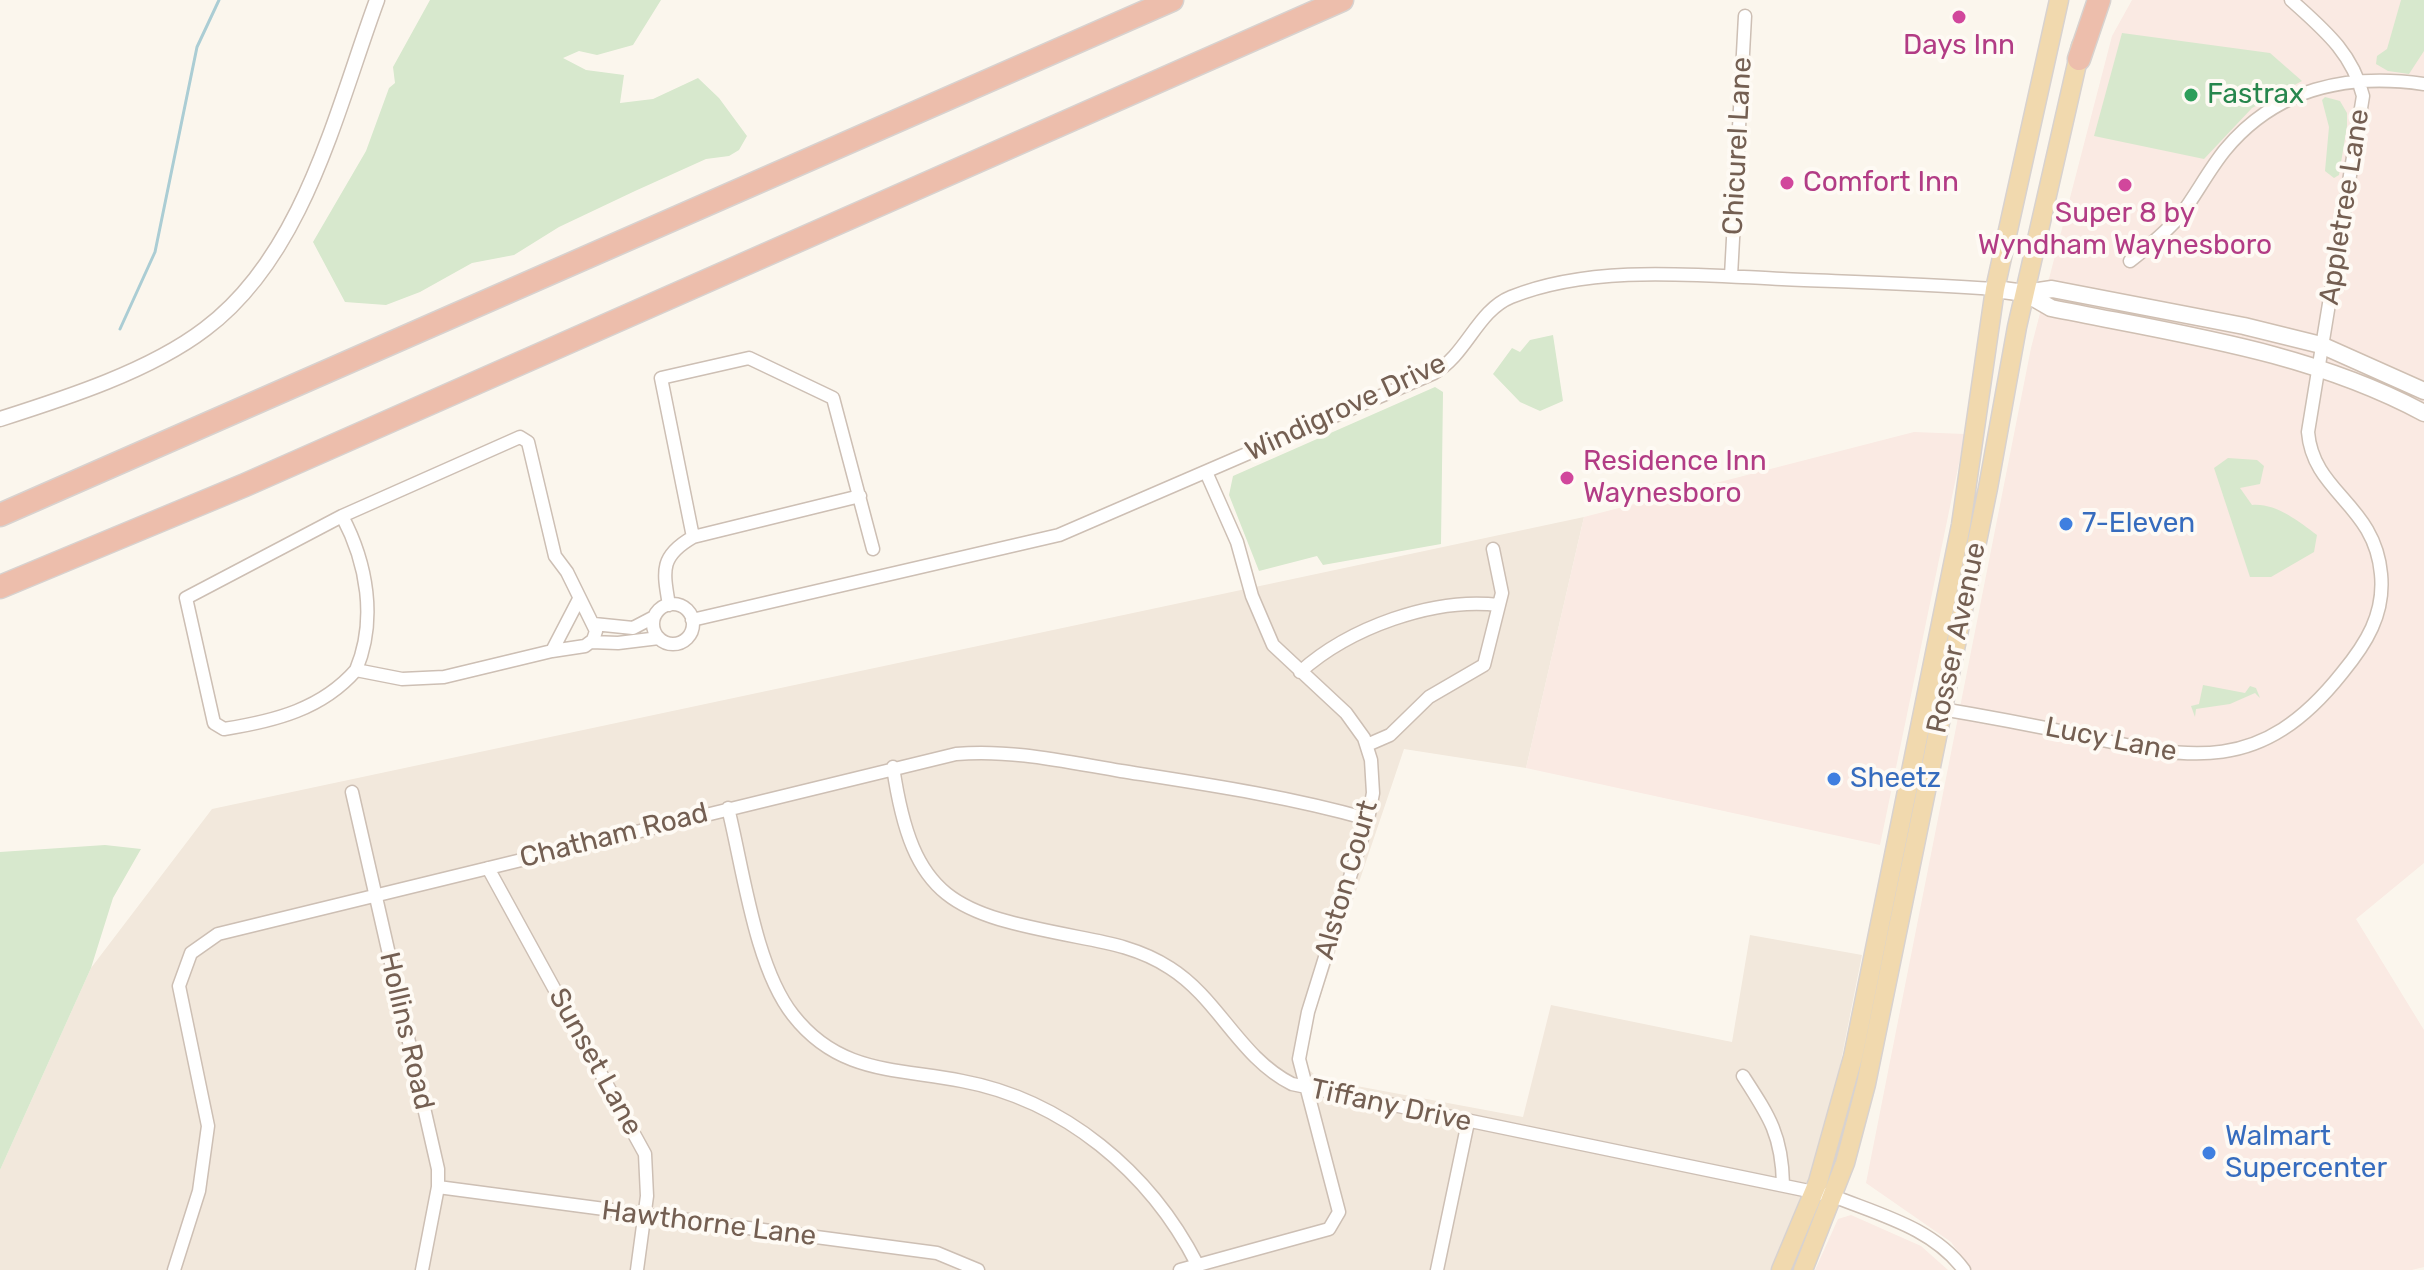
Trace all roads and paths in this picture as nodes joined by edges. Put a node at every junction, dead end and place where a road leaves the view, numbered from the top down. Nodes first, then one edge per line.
1 (377, 0) edge
2 (1172, 0) edge
3 (1342, 0) edge
4 (2059, 0) edge
5 (2088, 0) edge
6 (2099, 0) edge
7 (2291, 0) edge
8 (1745, 16) dead end
9 (2079, 59) junction
10 (2359, 79) junction
11 (2424, 84) edge
12 (2130, 261) dead end
13 (1731, 276) junction
14 (1995, 289) junction
15 (2025, 293) junction
16 (2321, 345) junction
17 (2319, 368) junction
18 (2424, 391) edge
19 (2424, 413) edge
20 (0, 419) edge
21 (1206, 472) junction
22 (860, 496) junction
23 (0, 515) edge
24 (342, 516) junction
25 (693, 537) junction
26 (873, 549) dead end
27 (1493, 549) dead end
28 (0, 587) edge
29 (579, 599) junction
30 (669, 605) junction
31 (1499, 605) junction
32 (572, 615) junction
33 (654, 617) junction
34 (592, 620) junction
35 (692, 620) junction
36 (562, 634) junction
37 (659, 638) junction
38 (591, 642) junction
39 (575, 647) junction
40 (552, 651) junction
41 (356, 670) junction
42 (1300, 672) junction
43 (1933, 707) junction
44 (1367, 745) junction
45 (893, 767) junction
46 (352, 792) dead end
47 (728, 808) junction
48 (1368, 819) junction
49 (488, 868) junction
50 (375, 895) junction
51 (1743, 1076) dead end
52 (1308, 1090) junction
53 (1468, 1122) junction
54 (1783, 1184) junction
55 (438, 1187) junction
56 (1824, 1194) junction
57 (645, 1216) junction
58 (1197, 1264) junction
59 (174, 1270) edge
60 (422, 1270) edge
61 (637, 1270) edge
62 (978, 1270) edge
63 (1180, 1270) edge
64 (1437, 1270) edge
65 (1781, 1270) edge
66 (1803, 1270) edge
67 (1964, 1270) edge

1 - 20 street
2 - 23 highway
3 - 28 highway
4 - 14 main road, Rosser Avenue
5 - 9 main road, Rosser Avenue
6 - 9 highway
7 - 10 street, Appletree Lane
8 - 13 street, Chicurel Lane
9 - 15 main road, Rosser Avenue
10 - 11 street
10 - 12 street
10 - 16 street, Appletree Lane
13 - 14 street, Windigrove Drive
13 - 21 street, Windigrove Drive
14 - 15 main road
14 - 43 main road, Rosser Avenue
15 - 16 main road
15 - 17 main road
15 - 43 main road, Rosser Avenue
16 - 17 street, Lucy Lane
16 - 18 main road
17 - 19 main road
17 - 43 street, Lucy Lane
21 - 35 street, Windigrove Drive
21 - 42 street, Alston Court
22 - 25 street
22 - 25 street
22 - 26 street
24 - 29 street
24 - 41 street
24 - 41 street
25 - 30 street
27 - 31 street
29 - 32 street
29 - 34 street
30 - 33 street
30 - 35 street
31 - 42 street
31 - 44 street
32 - 34 street
32 - 36 street
33 - 34 street
33 - 37 street
34 - 38 street
35 - 37 street
36 - 39 street
36 - 40 street
37 - 38 street
38 - 39 street
39 - 40 street
40 - 41 street
42 - 44 street, Alston Court
43 - 56 main road, Rosser Avenue
44 - 48 street, Alston Court
45 - 47 street, Chatham Road
45 - 48 street, Chatham Road
45 - 52 street, Tiffany Drive
46 - 50 street, Hollins Road
47 - 49 street, Chatham Road
47 - 58 street
48 - 52 street, Alston Court
49 - 50 street, Chatham Road
49 - 57 street, Sunset Lane
50 - 55 street, Hollins Road
50 - 59 street, Chatham Road
51 - 54 street
52 - 53 street, Tiffany Drive
52 - 58 street, Alston Court
53 - 54 street, Tiffany Drive
53 - 64 street
54 - 56 street, Tiffany Drive
55 - 57 street, Hawthorne Lane
55 - 60 street, Hollins Road
56 - 65 main road, Rosser Avenue
56 - 66 main road, Rosser Avenue
56 - 67 street, Tiffany Drive
57 - 61 street, Sunset Lane
57 - 62 street, Hawthorne Lane
58 - 63 street, Alston Court

